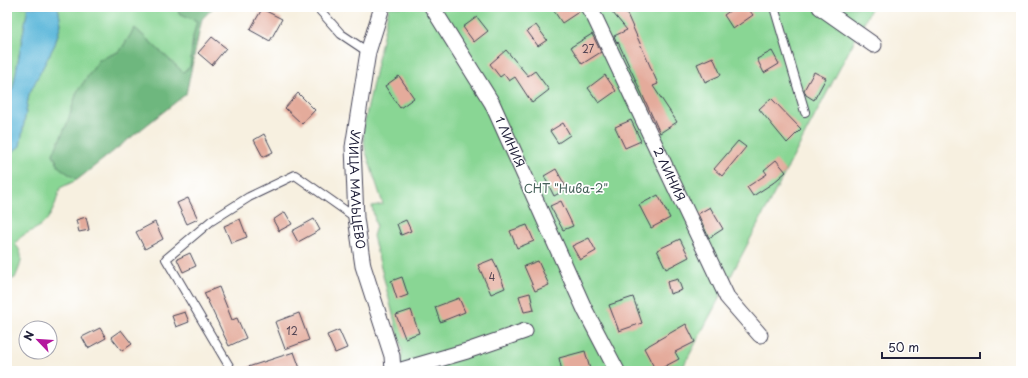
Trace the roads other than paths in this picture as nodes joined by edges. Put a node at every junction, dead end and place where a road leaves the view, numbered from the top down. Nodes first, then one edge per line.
1 (317, 7) edge
2 (382, 7) edge
3 (432, 7) edge
4 (588, 7) edge
5 (774, 7) edge
6 (820, 7) edge
7 (874, 45) dead end
8 (368, 52) junction
9 (805, 112) dead end
10 (356, 218) junction
11 (525, 331) dead end
12 (760, 335) dead end
13 (232, 371) edge
14 (393, 371) edge
15 (398, 371) edge
16 (617, 371) edge

1 - 8 lane
2 - 8 street, УЛИЦА МАЛЬЦЕВО
3 - 16 street, 1 ЛИНИЯ
4 - 12 street, 2 ЛИНИЯ
5 - 9 lane
6 - 7 street
8 - 10 street, УЛИЦА МАЛЬЦЕВО
10 - 13 lane
10 - 14 street, УЛИЦА МАЛЬЦЕВО
11 - 15 street

